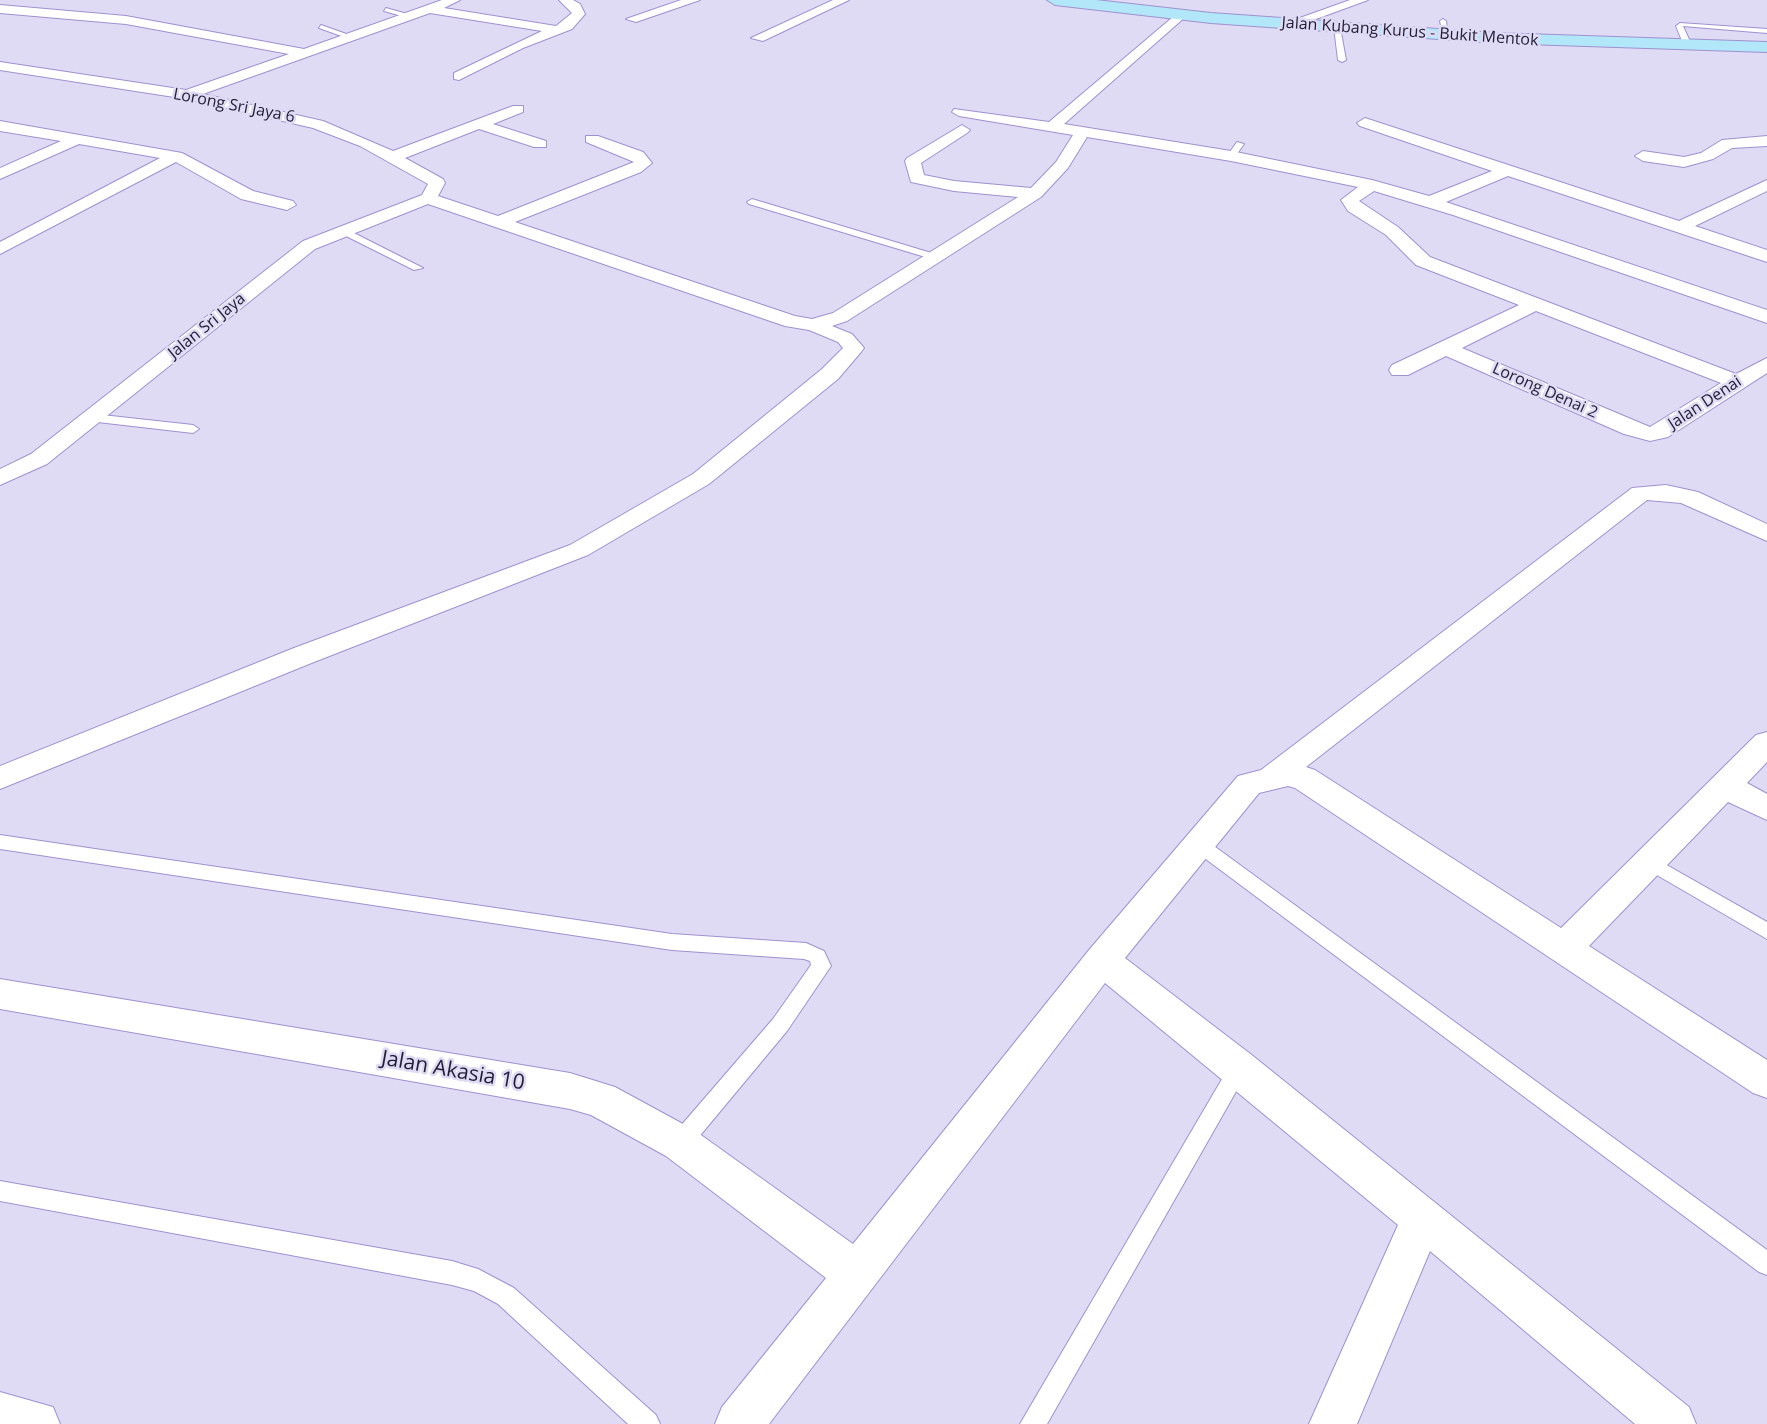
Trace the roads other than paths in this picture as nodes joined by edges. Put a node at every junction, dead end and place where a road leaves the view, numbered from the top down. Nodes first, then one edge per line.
1 (454, 0) edge
2 (565, 0) edge
3 (694, 0) edge
4 (843, 0) edge
5 (1055, 0) edge
6 (1362, 0) edge
7 (0, 9) edge
8 (429, 9) junction
9 (386, 10) dead end
10 (409, 16) junction
11 (1184, 16) junction
12 (632, 19) dead end
13 (1289, 24) junction
14 (321, 27) dead end
15 (1336, 27) junction
16 (561, 29) junction
17 (1767, 31) edge
18 (350, 37) junction
19 (508, 37) dead end
20 (758, 38) dead end
21 (533, 39) junction
22 (1688, 46) junction
23 (1767, 47) edge
24 (305, 53) junction
25 (1342, 60) dead end
26 (0, 66) edge
27 (458, 76) dead end
28 (187, 95) junction
29 (518, 109) dead end
30 (959, 112) dead end
31 (1365, 123) dead end
32 (478, 124) junction
33 (0, 127) edge
34 (1052, 127) junction
35 (962, 130) dead end
36 (1083, 132) junction
37 (78, 139) junction
38 (592, 139) dead end
39 (1767, 141) edge
40 (540, 144) dead end
41 (176, 156) junction
42 (1643, 156) dead end
43 (393, 157) junction
44 (1508, 170) junction
45 (0, 174) edge
46 (1372, 185) junction
47 (1767, 185) edge
48 (1035, 193) junction
49 (1759, 196) edge
50 (428, 198) junction
51 (752, 202) dead end
52 (1430, 202) junction
53 (287, 205) dead end
54 (499, 222) junction
55 (1680, 227) junction
56 (341, 230) junction
57 (0, 248) edge
58 (1767, 256) edge
59 (934, 257) junction
60 (418, 268) dead end
61 (1536, 304) junction
62 (1767, 317) edge
63 (827, 331) junction
64 (1448, 349) junction
65 (1767, 364) edge
66 (1400, 370) dead end
67 (1737, 382) junction
68 (93, 418) junction
69 (193, 429) dead end
70 (1642, 432) joint
71 (0, 478) edge
72 (1767, 533) edge
73 (1767, 743) edge
74 (1273, 776) junction
75 (0, 778) edge
76 (1726, 786) junction
77 (1767, 808) edge
78 (0, 842) edge
79 (1197, 843) junction
80 (1649, 862) junction
81 (1767, 931) edge
82 (1565, 947) junction
83 (1102, 960) junction
84 (0, 994) edge
85 (1239, 1068) junction
86 (1767, 1081) edge
87 (680, 1143) junction
88 (0, 1191) edge
89 (1422, 1219) junction
90 (1767, 1264) edge
91 (856, 1273) junction
92 (0, 1416) edge
93 (1343, 1419) edge
94 (36, 1424) edge
95 (647, 1424) edge
96 (739, 1424) edge
97 (1033, 1424) edge
98 (1672, 1424) edge

1 - 8 street
2 - 16 street
3 - 12 street
4 - 20 street
5 - 11 main road, Jalan Kubang Kurus - Bukit Mentok
6 - 13 street
7 - 24 street
8 - 10 street
8 - 16 street
9 - 10 lane
10 - 18 street
11 - 13 main road, Jalan Kubang Kurus - Bukit Mentok
11 - 34 street
13 - 15 main road, Jalan Kubang Kurus - Bukit Mentok
14 - 18 lane
15 - 22 main road, Jalan Kubang Kurus - Bukit Mentok
15 - 25 lane
16 - 21 street
17 - 22 lane
18 - 24 street
19 - 21 street
21 - 27 street
22 - 23 main road, Jalan Kubang Kurus - Bukit Mentok
24 - 28 street
26 - 28 street, Lorong Sri Jaya 6
28 - 43 street, Lorong Sri Jaya 6
29 - 32 street
30 - 34 street
31 - 44 street
32 - 40 street
32 - 43 street
33 - 37 street
34 - 36 street
35 - 48 street
36 - 46 street
36 - 48 street
37 - 41 street
37 - 45 street
38 - 54 street
39 - 42 street
41 - 53 street
41 - 57 street
43 - 50 street, Lorong Sri Jaya 6
44 - 52 street
44 - 55 street
46 - 52 street
46 - 61 street
47 - 49 street
48 - 59 street
49 - 55 street
50 - 54 street
50 - 56 street, Jalan Sri Jaya
51 - 59 lane
52 - 62 street
54 - 63 street
55 - 58 street
56 - 60 lane
56 - 68 street, Jalan Sri Jaya
59 - 63 street
61 - 64 street
61 - 67 street
63 - 75 street
64 - 66 street
64 - 70 street, Lorong Denai 2
65 - 67 street, Jalan Denai
67 - 70 street, Jalan Denai
68 - 69 lane
68 - 71 street, Jalan Sri Jaya
72 - 74 street
73 - 76 street
74 - 79 street
74 - 82 street
76 - 77 street
76 - 80 street
78 - 87 lane
79 - 83 street
79 - 90 lane
80 - 81 lane
80 - 82 street
82 - 86 street
83 - 85 street
83 - 91 street
84 - 87 street, Jalan Akasia 10
85 - 89 street
85 - 97 lane
87 - 91 street, Jalan Akasia 10
88 - 95 lane
89 - 93 street
89 - 98 street
91 - 96 street
92 - 94 street

